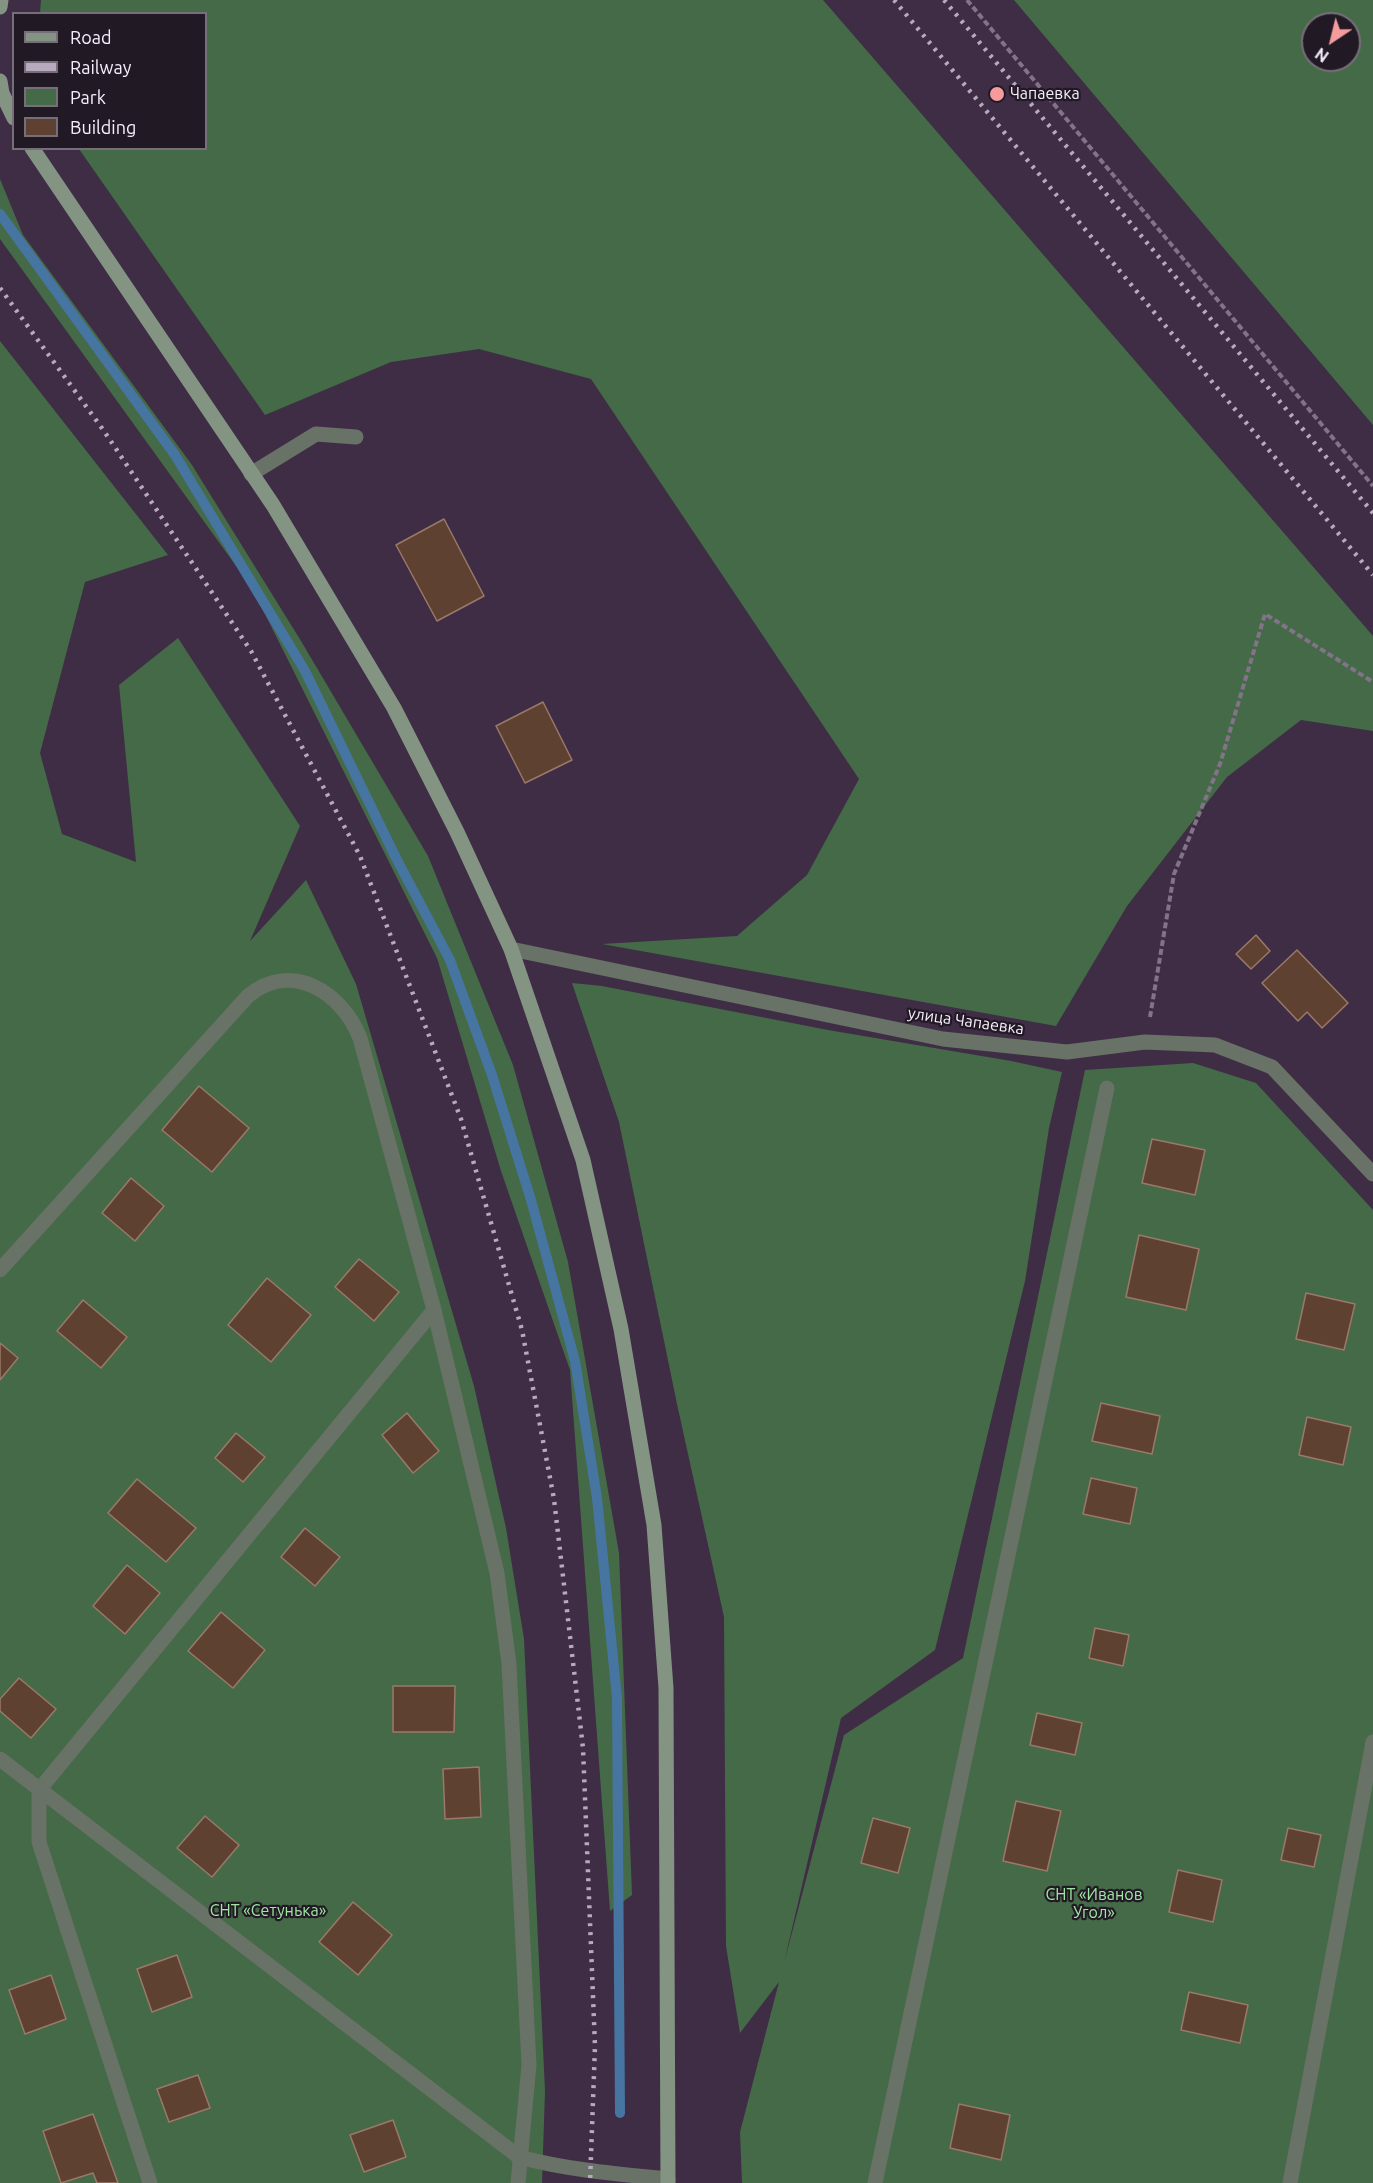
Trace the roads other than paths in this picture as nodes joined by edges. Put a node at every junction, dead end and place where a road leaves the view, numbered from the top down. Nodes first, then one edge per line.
1 (1, 0) edge
2 (0, 7) edge
3 (0, 81) edge
4 (12, 114) edge
5 (33, 150) edge
6 (356, 437) dead end
7 (252, 474) junction
8 (511, 949) junction
9 (1107, 1088) dead end
10 (1373, 1174) edge
11 (0, 1270) edge
12 (434, 1310) junction
13 (1373, 1742) edge
14 (0, 1759) edge
15 (39, 1790) junction
16 (519, 2157) junction
17 (668, 2181) edge
18 (150, 2183) edge
19 (518, 2183) edge
20 (874, 2183) edge
21 (1290, 2183) edge

1 - 2 main road
3 - 4 main road
5 - 7 main road
6 - 7 street
7 - 8 main road
8 - 10 street, улица Чапаевка
8 - 17 main road
9 - 20 street
11 - 12 street
12 - 15 street
12 - 16 street
13 - 21 street
14 - 15 street
15 - 16 street
15 - 18 street
16 - 17 street
16 - 19 street

